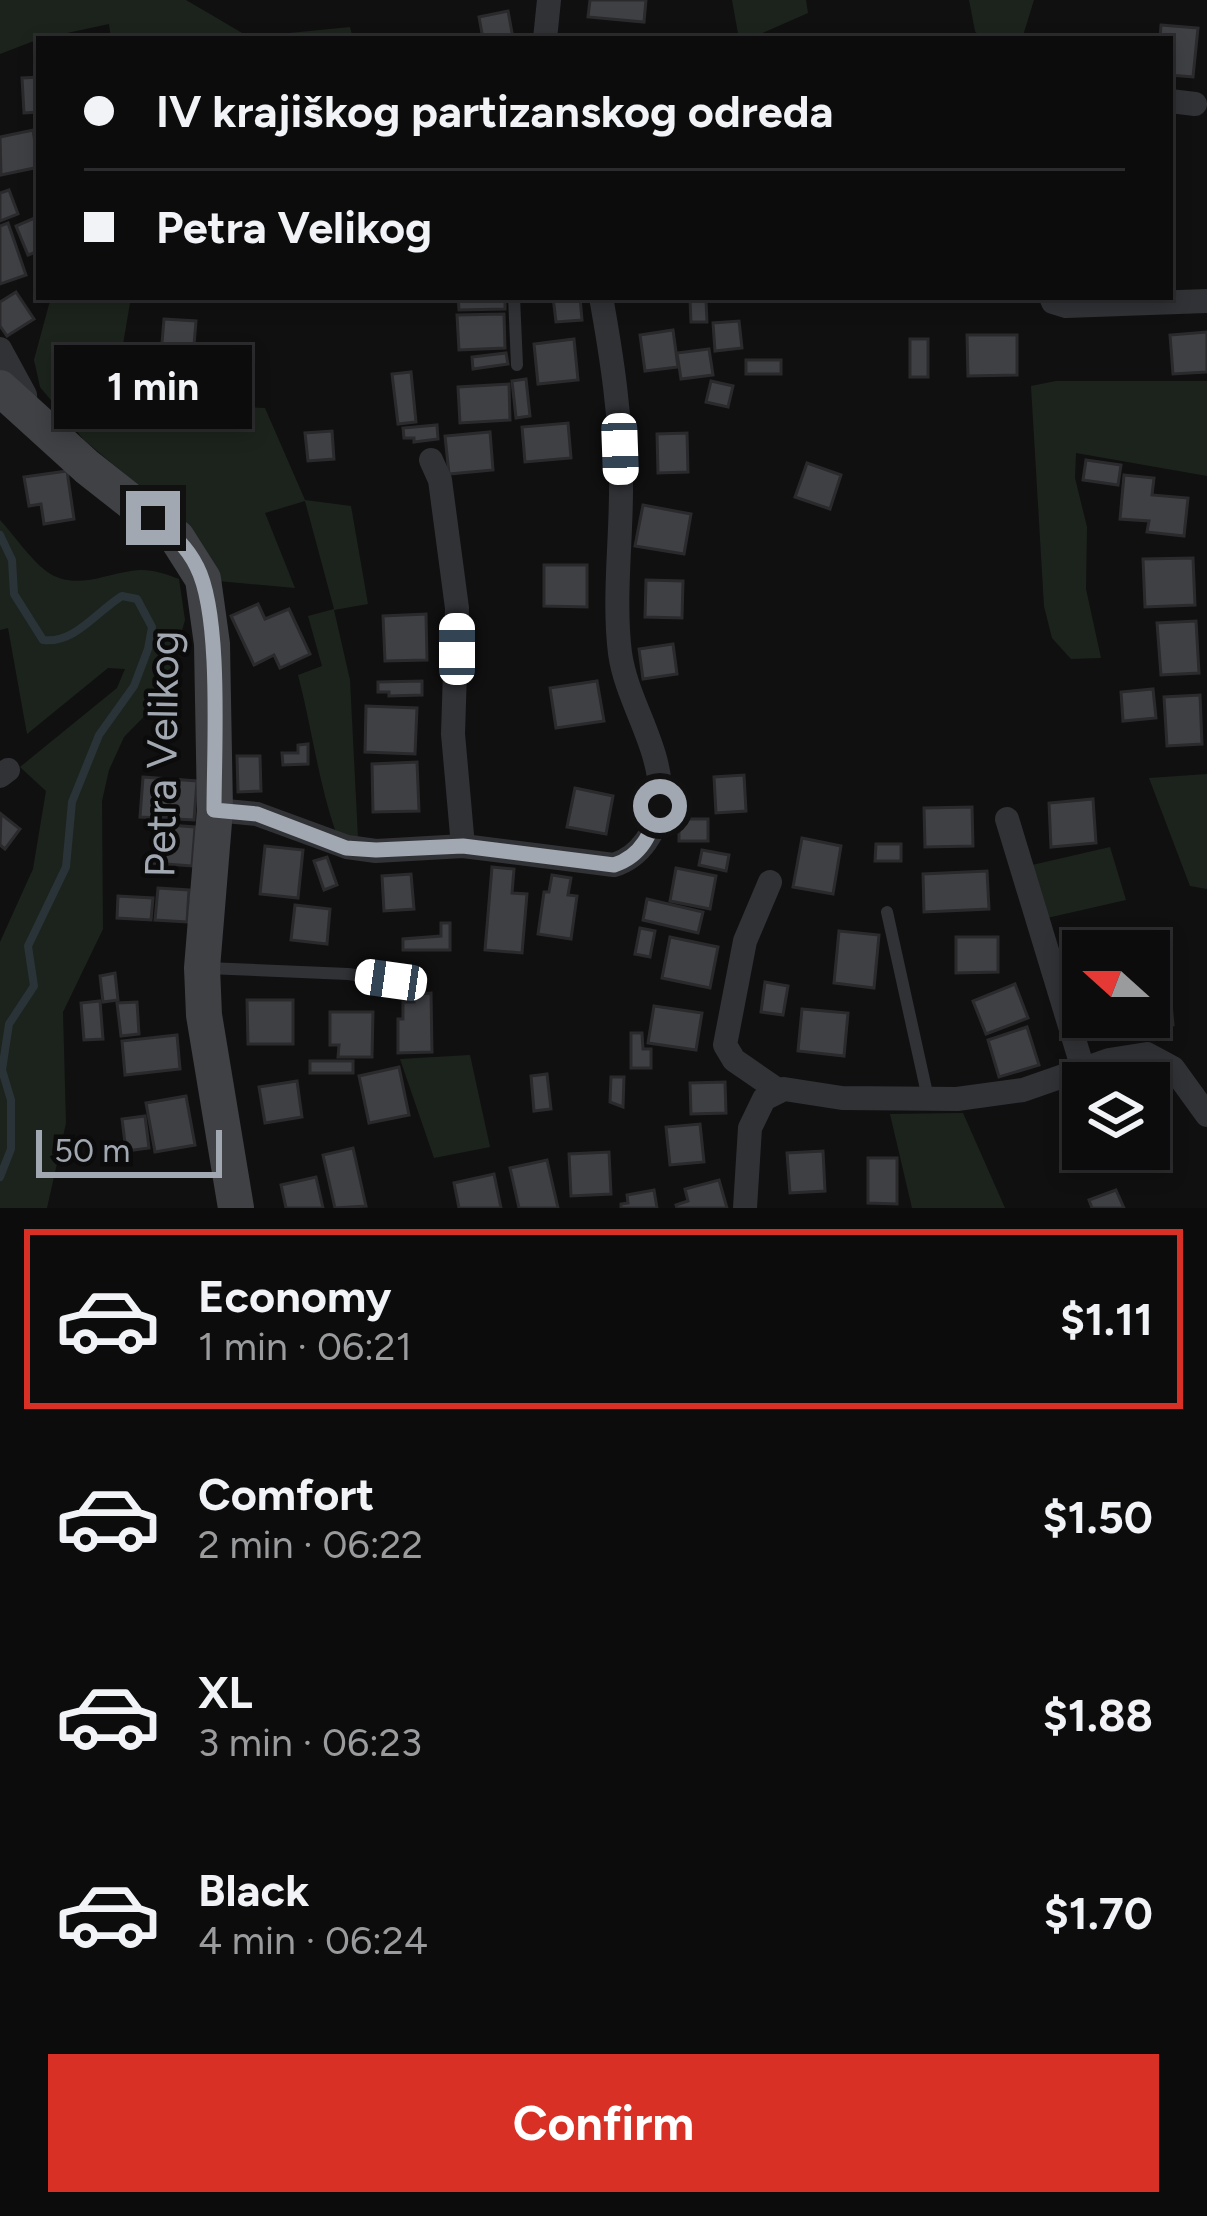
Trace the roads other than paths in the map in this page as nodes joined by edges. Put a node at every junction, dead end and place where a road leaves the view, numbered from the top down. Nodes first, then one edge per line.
1 (548, 0) edge
2 (545, 36) edge
3 (514, 300) edge
4 (601, 300) edge
5 (1052, 300) edge
6 (1207, 301) edge
7 (0, 350) edge
8 (517, 365) dead end
9 (13, 400) edge
10 (431, 460) dead end
11 (214, 810) junction
12 (1007, 819) dead end
13 (463, 846) junction
14 (770, 882) dead end
15 (887, 912) dead end
16 (202, 968) junction
17 (391, 980) dead end
18 (1081, 1062) edge
19 (1107, 1062) edge
20 (1165, 1062) edge
21 (1170, 1066) edge
22 (1062, 1076) edge
23 (778, 1091) junction
24 (928, 1098) junction
25 (1207, 1115) edge
26 (236, 1208) edge
27 (746, 1208) edge

1 - 2 street
3 - 8 lane
4 - 13 street
5 - 6 street
7 - 9 street
9 - 11 street, Petra Velikog
10 - 13 street
11 - 13 street
11 - 16 street, Petra Velikog
12 - 18 street
14 - 23 street
15 - 24 lane
16 - 17 lane
16 - 26 street, Petra Velikog
19 - 20 street
21 - 25 street
22 - 24 street
23 - 24 street
23 - 27 street

